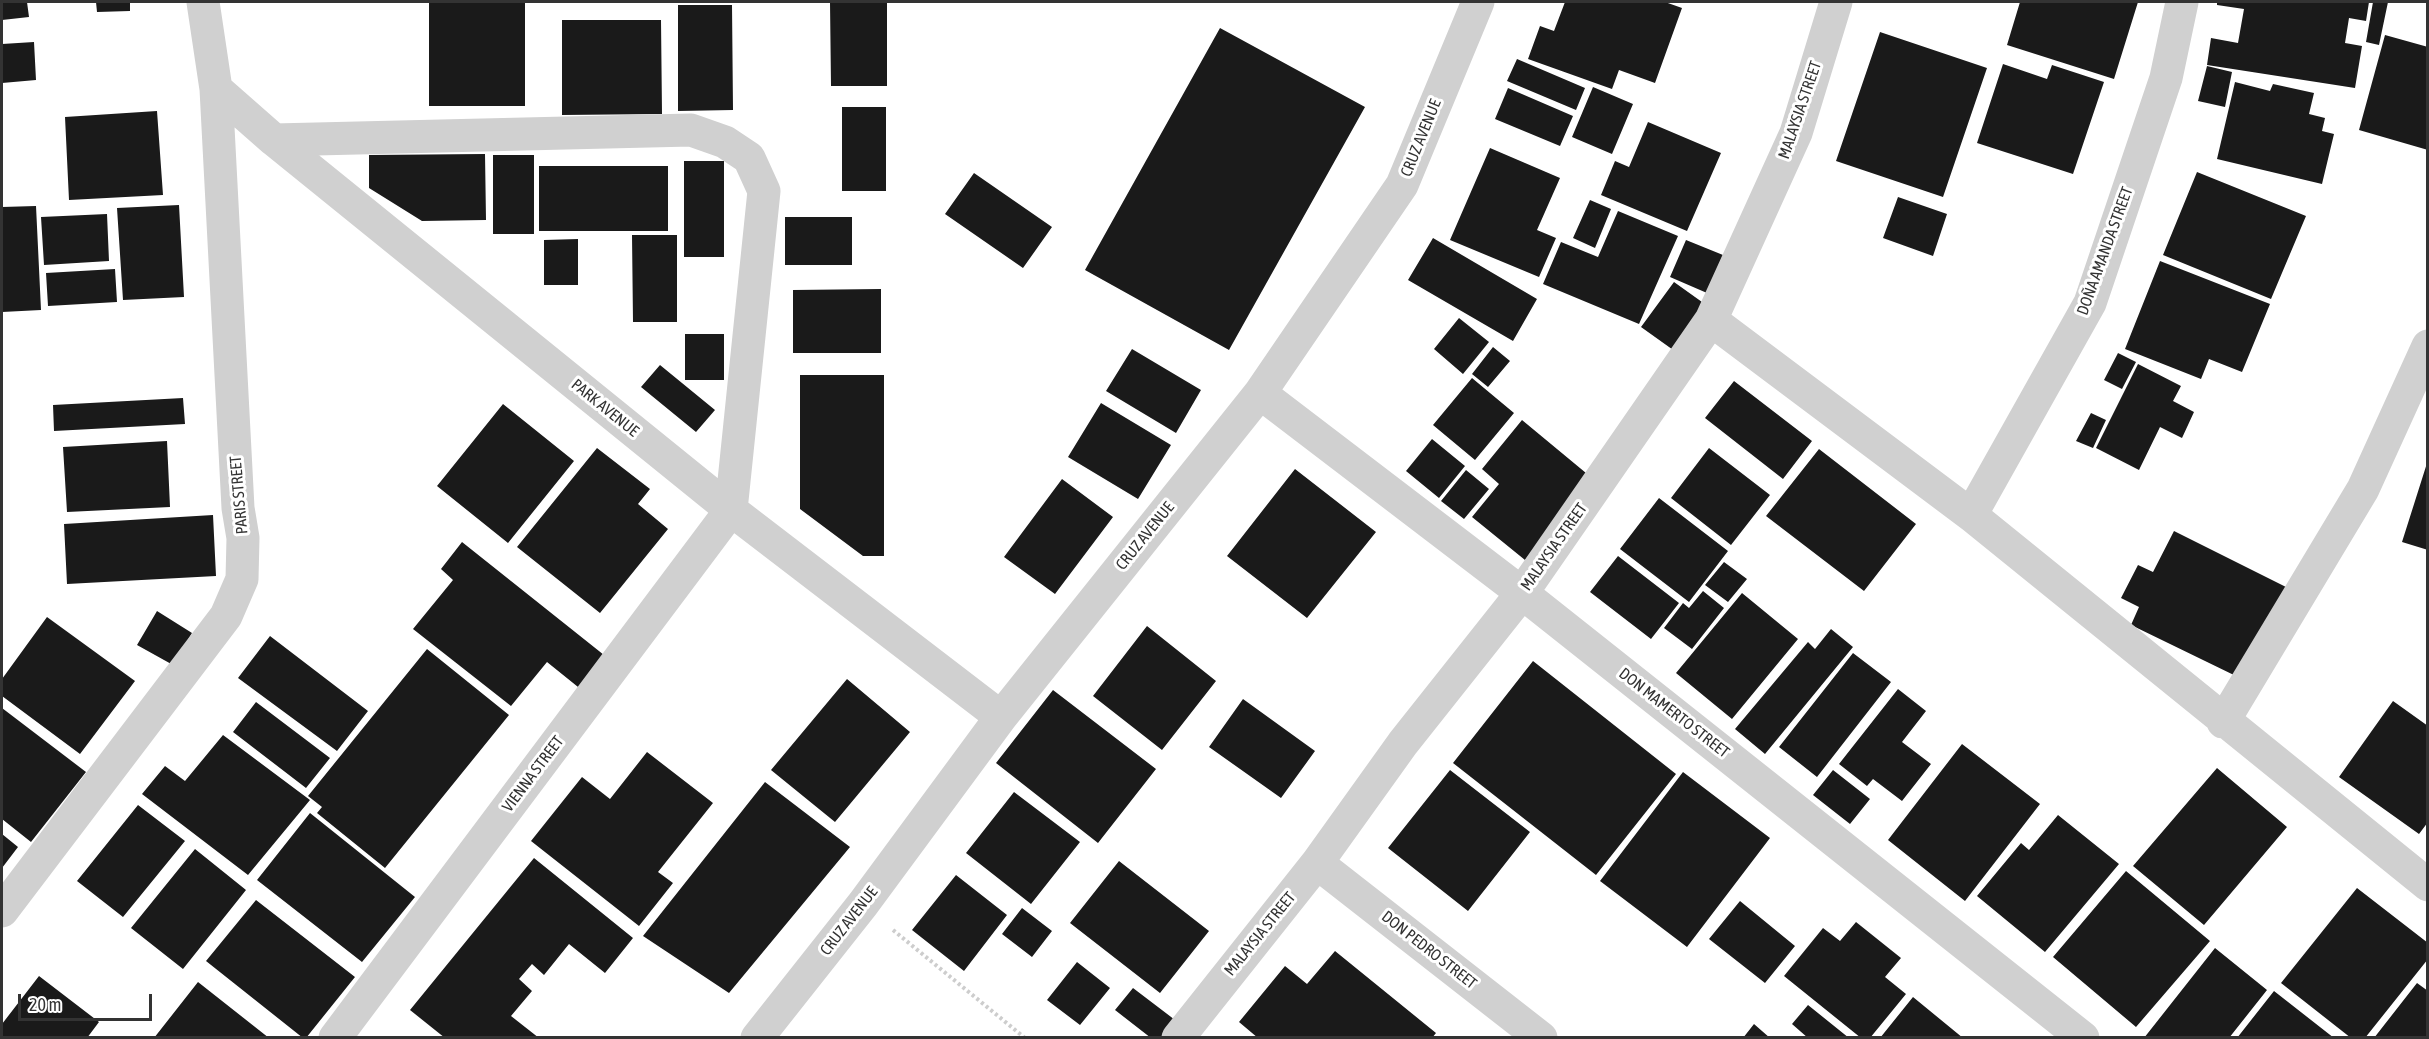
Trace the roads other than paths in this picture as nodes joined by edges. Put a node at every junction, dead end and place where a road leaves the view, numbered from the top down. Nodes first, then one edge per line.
1 (203, 2) edge
2 (1478, 2) edge
3 (1836, 2) edge
4 (2182, 2) edge
5 (216, 89) junction
6 (274, 140) junction
7 (1711, 320) junction
8 (2427, 346) edge
9 (1260, 393) junction
10 (731, 510) junction
11 (1971, 515) junction
12 (1522, 593) junction
13 (1001, 717) junction
14 (2223, 722) junction
15 (1317, 863) junction
16 (2427, 885) edge
17 (2, 911) edge
18 (335, 1038) edge
19 (758, 1038) edge
20 (1178, 1038) edge
21 (1541, 1038) edge
22 (2083, 1038) edge

1 - 5 street, PARIS STREET
2 - 9 street, CRUZ AVENUE
3 - 7 street, MALAYSIA STREET
4 - 11 street, DOÑA AMANDA STREET
5 - 6 street, PARK AVENUE
5 - 17 street, PARIS STREET
6 - 10 street, PARK AVENUE
6 - 10 street
7 - 11 street
7 - 12 street, MALAYSIA STREET
8 - 14 street
9 - 12 street, DON MAMERTO STREET
9 - 13 street, CRUZ AVENUE
10 - 13 street, PARK AVENUE
10 - 18 street, VIENNA STREET
11 - 14 street
12 - 15 street, MALAYSIA STREET
12 - 22 street, DON MAMERTO STREET
13 - 19 street, CRUZ AVENUE
14 - 16 street
15 - 20 street, MALAYSIA STREET
15 - 21 street, DON PEDRO STREET

